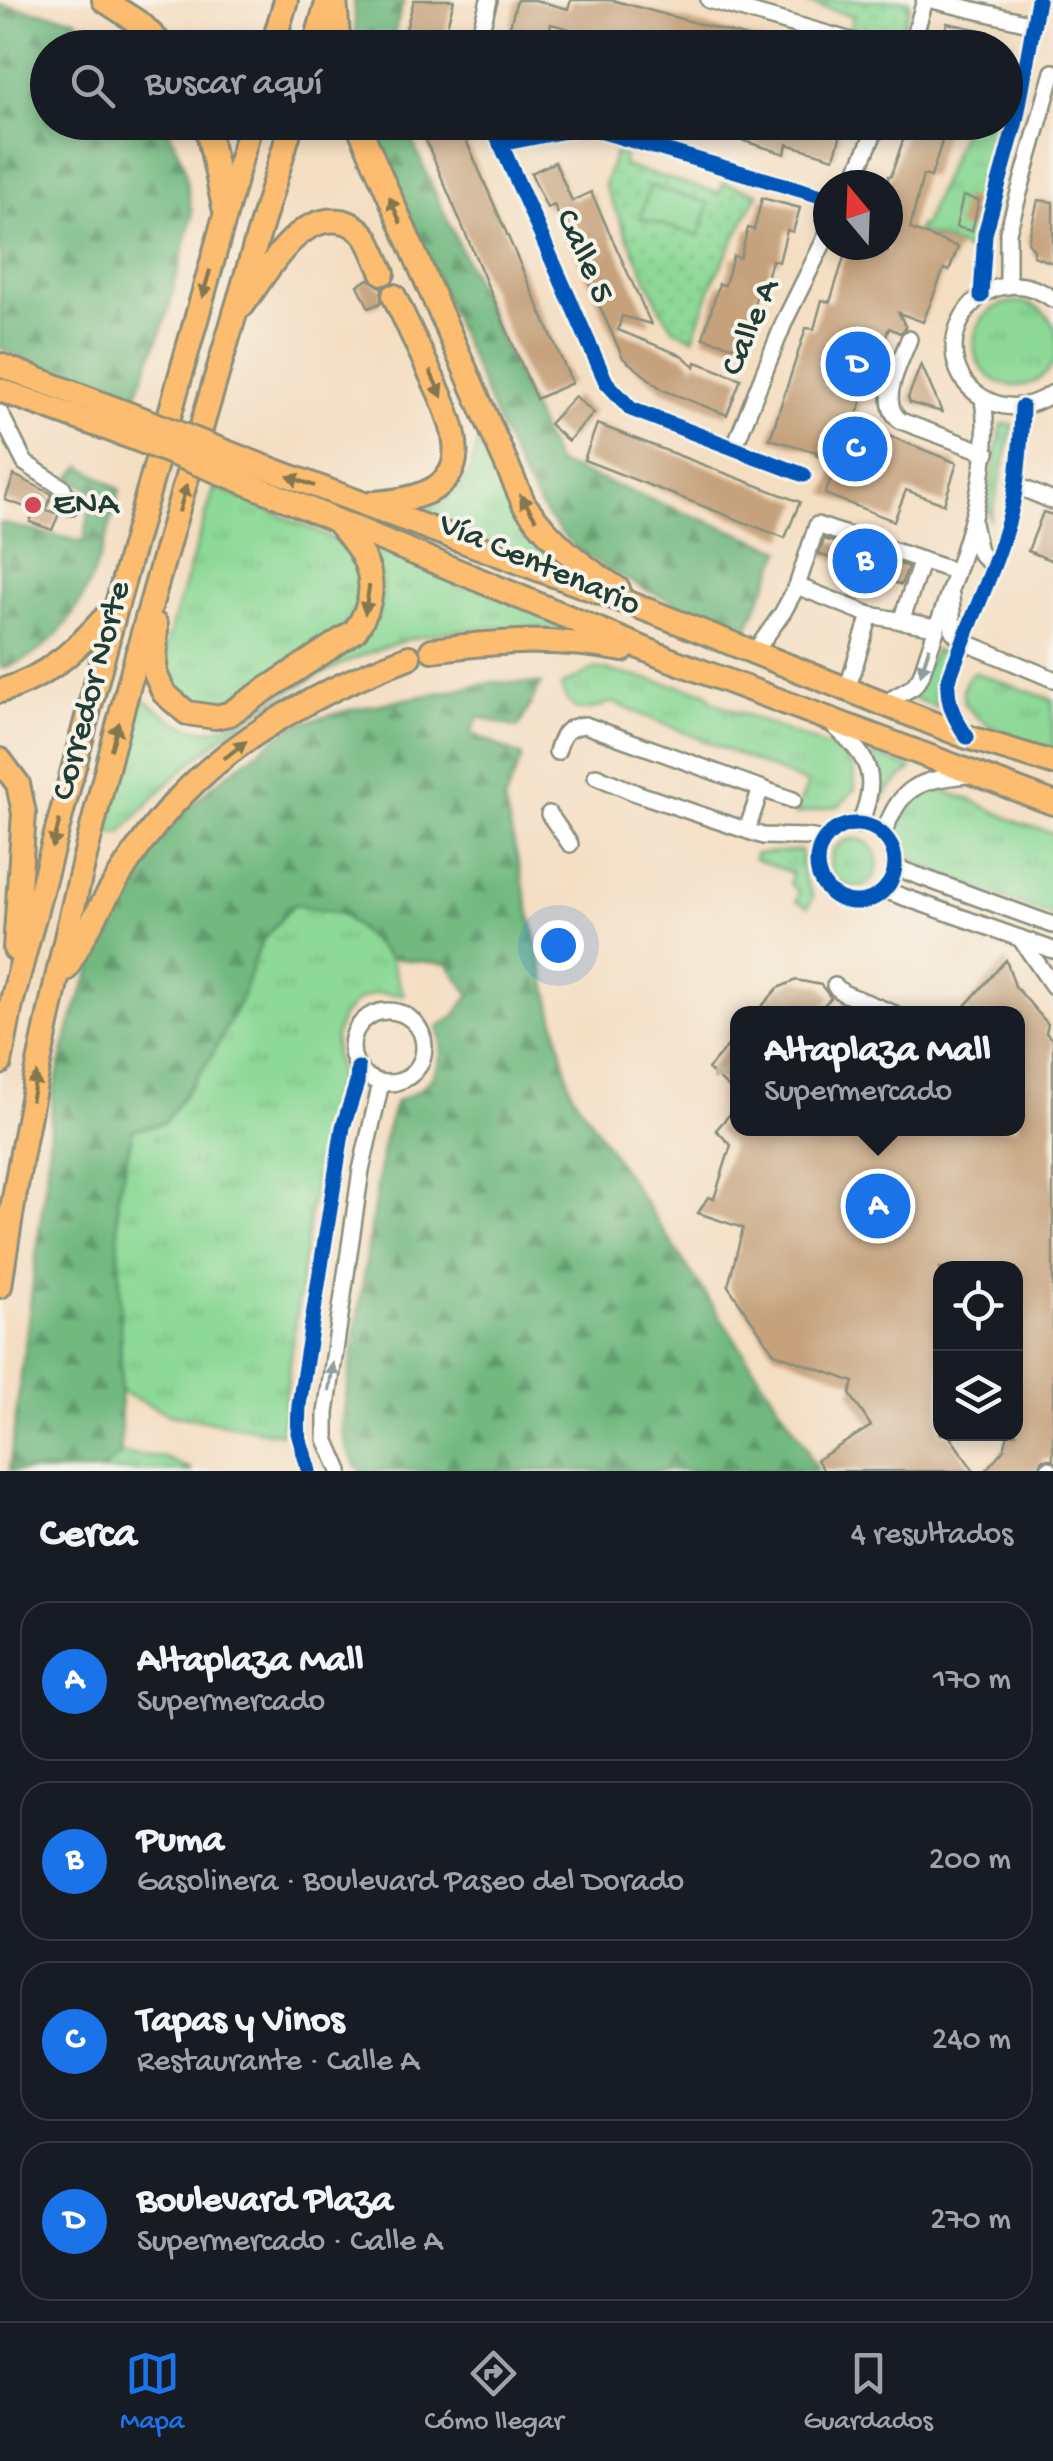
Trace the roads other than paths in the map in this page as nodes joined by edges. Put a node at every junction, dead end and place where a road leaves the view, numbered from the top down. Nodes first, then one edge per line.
1 (104, 0) edge
2 (286, 0) edge
3 (331, 0) edge
4 (489, 0) edge
5 (709, 0) edge
6 (928, 0) edge
7 (1038, 0) edge
8 (1033, 24) junction
9 (147, 30) edge
10 (277, 30) edge
11 (320, 30) edge
12 (336, 30) edge
13 (481, 30) edge
14 (813, 30) edge
15 (917, 30) edge
16 (1053, 72) edge
17 (1023, 81) edge
18 (210, 140) edge
19 (247, 140) edge
20 (287, 140) edge
21 (366, 140) edge
22 (498, 140) edge
23 (522, 140) edge
24 (627, 140) edge
25 (871, 140) edge
26 (1011, 140) edge
27 (500, 144) junction
28 (858, 170) edge
29 (813, 194) edge
30 (225, 216) junction
31 (815, 260) edge
32 (383, 273) dead end
33 (1008, 286) junction
34 (394, 296) dead end
35 (981, 296) junction
36 (1053, 299) edge
37 (234, 316) junction
38 (909, 338) dead end
39 (0, 364) edge
40 (0, 390) edge
41 (1053, 393) edge
42 (983, 398) junction
43 (1022, 406) junction
44 (0, 410) edge
45 (55, 410) junction
46 (139, 429) junction
47 (734, 448) junction
48 (987, 453) junction
49 (241, 469) junction
50 (804, 475) dead end
51 (1014, 484) junction
52 (1053, 500) edge
53 (364, 504) junction
54 (70, 507) dead end
55 (972, 514) junction
56 (332, 516) junction
57 (922, 560) junction
58 (994, 566) junction
59 (952, 576) junction
60 (797, 586) junction
61 (156, 592) junction
62 (117, 604) junction
63 (654, 613) junction
64 (870, 614) junction
65 (901, 621) junction
66 (936, 627) junction
67 (962, 642) junction
68 (754, 652) junction
69 (666, 658) junction
70 (1053, 679) edge
71 (847, 690) junction
72 (0, 691) edge
73 (883, 704) junction
74 (824, 718) junction
75 (967, 738) junction
76 (557, 752) dead end
77 (0, 760) edge
78 (1053, 763) edge
79 (976, 774) junction
80 (596, 776) dead end
81 (761, 788) junction
82 (793, 800) dead end
83 (1053, 803) edge
84 (550, 814) dead end
85 (859, 825) junction
86 (746, 830) junction
87 (882, 835) junction
88 (824, 840) junction
89 (570, 844) dead end
90 (894, 867) junction
91 (884, 890) junction
92 (1053, 925) edge
93 (1020, 938) junction
94 (1053, 950) edge
95 (835, 986) dead end
96 (1053, 986) edge
97 (52, 994) junction
98 (11, 1004) junction
99 (875, 1006) edge
100 (0, 1063) edge
101 (358, 1068) junction
102 (380, 1083) junction
103 (318, 1284) junction
104 (0, 1286) edge
105 (344, 1288) junction
106 (309, 1471) edge
107 (340, 1471) edge

1 - 9 highway
2 - 10 highway
3 - 11 highway
3 - 12 highway
4 - 13 street
5 - 14 street
6 - 8 street
6 - 15 street
7 - 8 street
8 - 17 street
16 - 33 street
18 - 30 highway
19 - 30 highway, Corredor Norte
20 - 37 highway, Corredor Norte
63 -> 21 highway
22 - 27 street, Calle 5
23 - 27 street
24 - 29 street
25 - 28 street
26 - 35 street
27 - 47 street, Calle 5
30 -> 62 highway, Corredor Norte
31 - 47 street, Calle A
32 - 37 highway
33 - 35 street
33 - 36 street
34 -> 53 highway
35 - 42 street
61 -> 37 highway, Corredor Norte
38 - 48 street
39 - 46 highway, Vía Centenario
40 - 45 highway, Vía Centenario
41 - 43 street
42 - 43 street
42 - 48 street
43 - 51 street
44 - 45 highway
44 - 54 street
45 - 46 highway, Vía Centenario
46 - 49 highway, Vía Centenario, bridge
47 - 50 street
48 - 55 street
53 -> 49 highway, Vía Centenario
49 - 56 highway, Vía Centenario
51 - 52 street
51 - 58 street
53 - 63 highway, Vía Centenario
55 - 58 street
55 - 59 street
56 -> 61 highway
56 - 69 highway, Vía Centenario
57 - 59 street
57 - 60 street
57 - 65 street
58 - 67 street
59 - 66 street
59 - 67 street
60 - 64 street
60 - 68 street
97 -> 61 highway, Corredor Norte
62 - 72 highway
62 -> 98 highway, Corredor Norte
63 - 68 highway, Vía Centenario
64 - 65 street
64 - 71 street
65 - 66 street
66 -> 73 street
67 - 70 street
67 - 75 street
68 - 71 highway, Vía Centenario
69 - 74 highway, Vía Centenario
97 -> 69 highway
71 - 73 highway, Vía Centenario
73 - 75 highway, Vía Centenario
74 - 79 highway, Vía Centenario
74 - 85 street
75 - 78 highway, Vía Centenario
76 - 81 street
77 - 98 highway
79 - 83 highway, Vía Centenario
79 - 87 street
80 - 86 street
81 - 82 street
81 - 86 street
84 - 89 street
85 - 87 street
85 - 88 street
86 - 88 street
87 - 90 street
88 - 91 street
90 - 91 street
90 - 92 street
91 - 93 street
93 - 94 street
93 - 96 street
95 - 99 street
104 -> 97 highway, Corredor Norte
98 - 100 highway, Corredor Norte
101 - 102 street
101 - 102 street
101 - 103 street
102 - 105 street
103 - 105 street
103 - 106 street
107 -> 105 street

